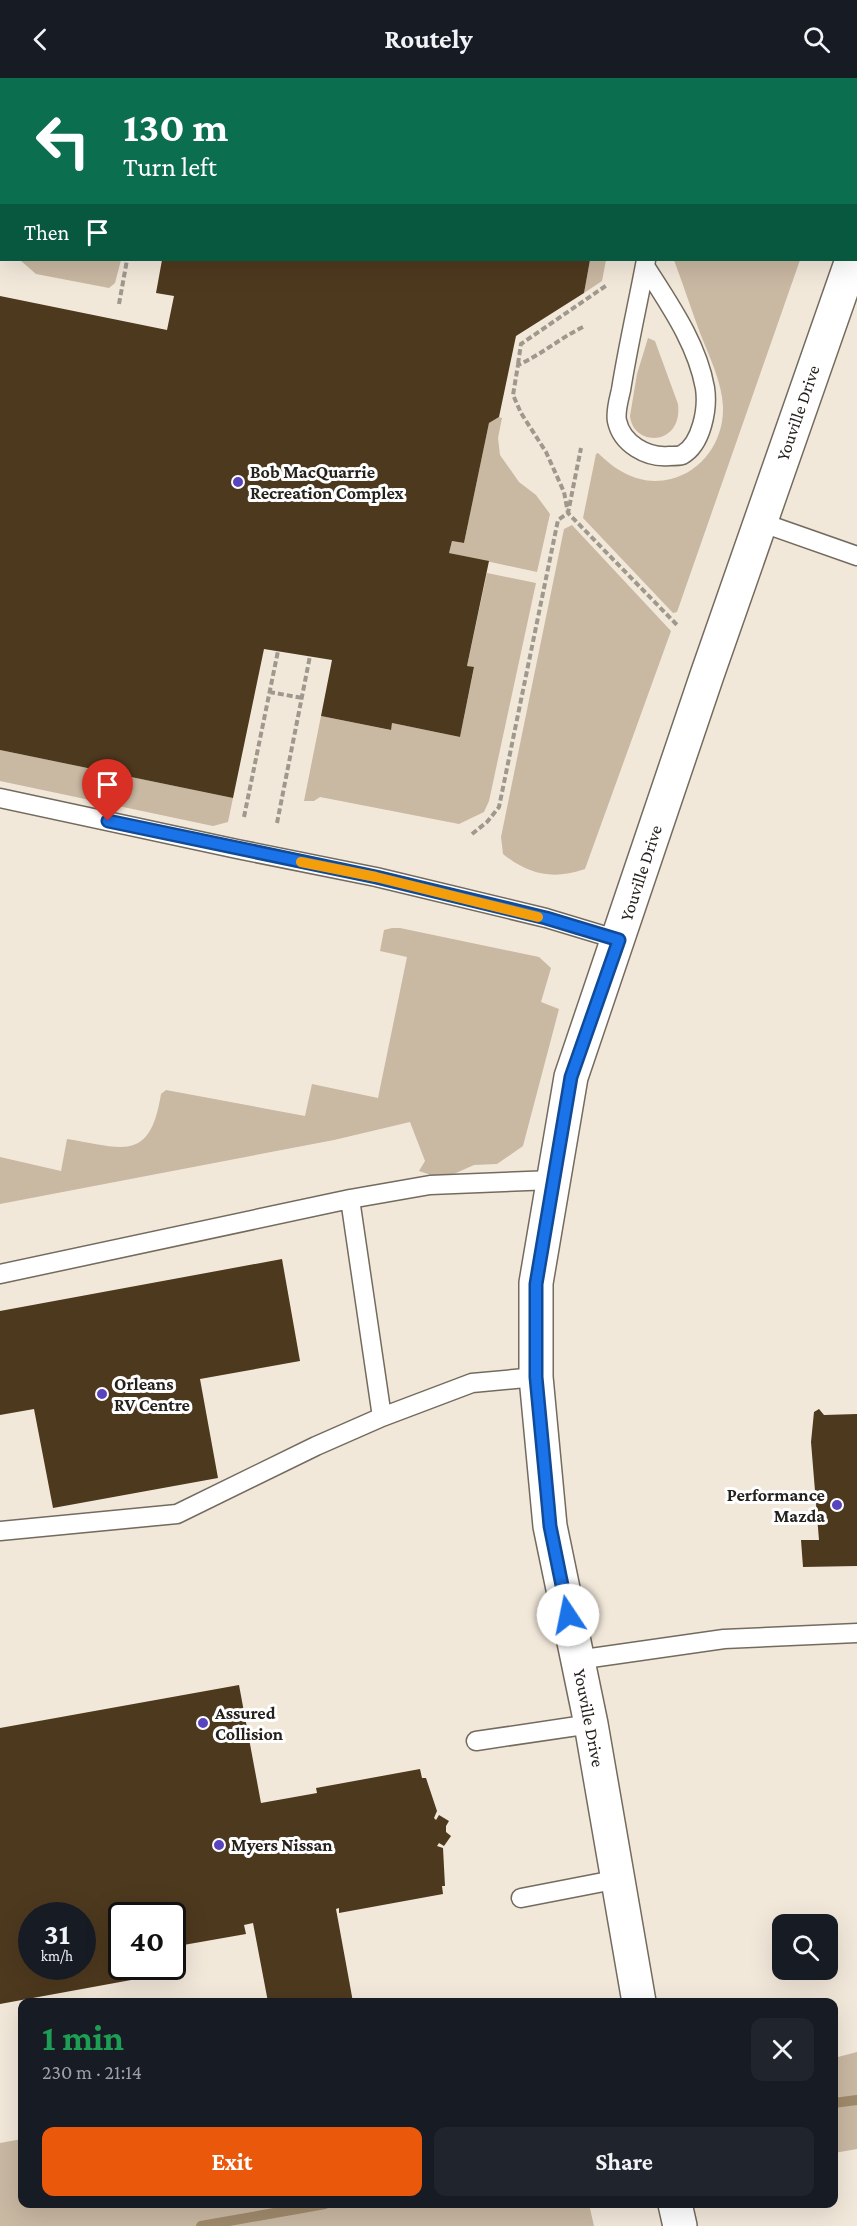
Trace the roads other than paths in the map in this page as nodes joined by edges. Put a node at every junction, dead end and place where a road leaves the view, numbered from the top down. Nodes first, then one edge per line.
1 (852, 261) edge
2 (646, 263) edge
3 (760, 522) junction
4 (857, 556) edge
5 (0, 798) edge
6 (619, 940) junction
7 (553, 1180) junction
8 (350, 1199) junction
9 (0, 1274) edge
10 (536, 1377) junction
11 (382, 1418) junction
12 (0, 1531) edge
13 (857, 1633) edge
14 (577, 1660) junction
15 (591, 1724) junction
16 (476, 1741) dead end
17 (619, 1879) junction
18 (521, 1898) dead end
19 (638, 1998) edge
20 (676, 2208) edge
21 (680, 2226) edge

1 - 3 street, Youville Drive
2 - 2 lane
3 - 4 lane
3 - 6 street, Youville Drive
5 - 6 lane
6 - 7 street, Youville Drive
7 - 8 lane
7 - 10 street, Youville Drive
8 - 9 lane
8 - 11 lane
10 - 11 lane
10 - 14 street, Youville Drive
11 - 12 lane
13 - 14 lane
14 - 15 street, Youville Drive
15 - 16 lane
15 - 17 street, Youville Drive
17 - 18 lane
17 - 19 street, Youville Drive
20 - 21 street

